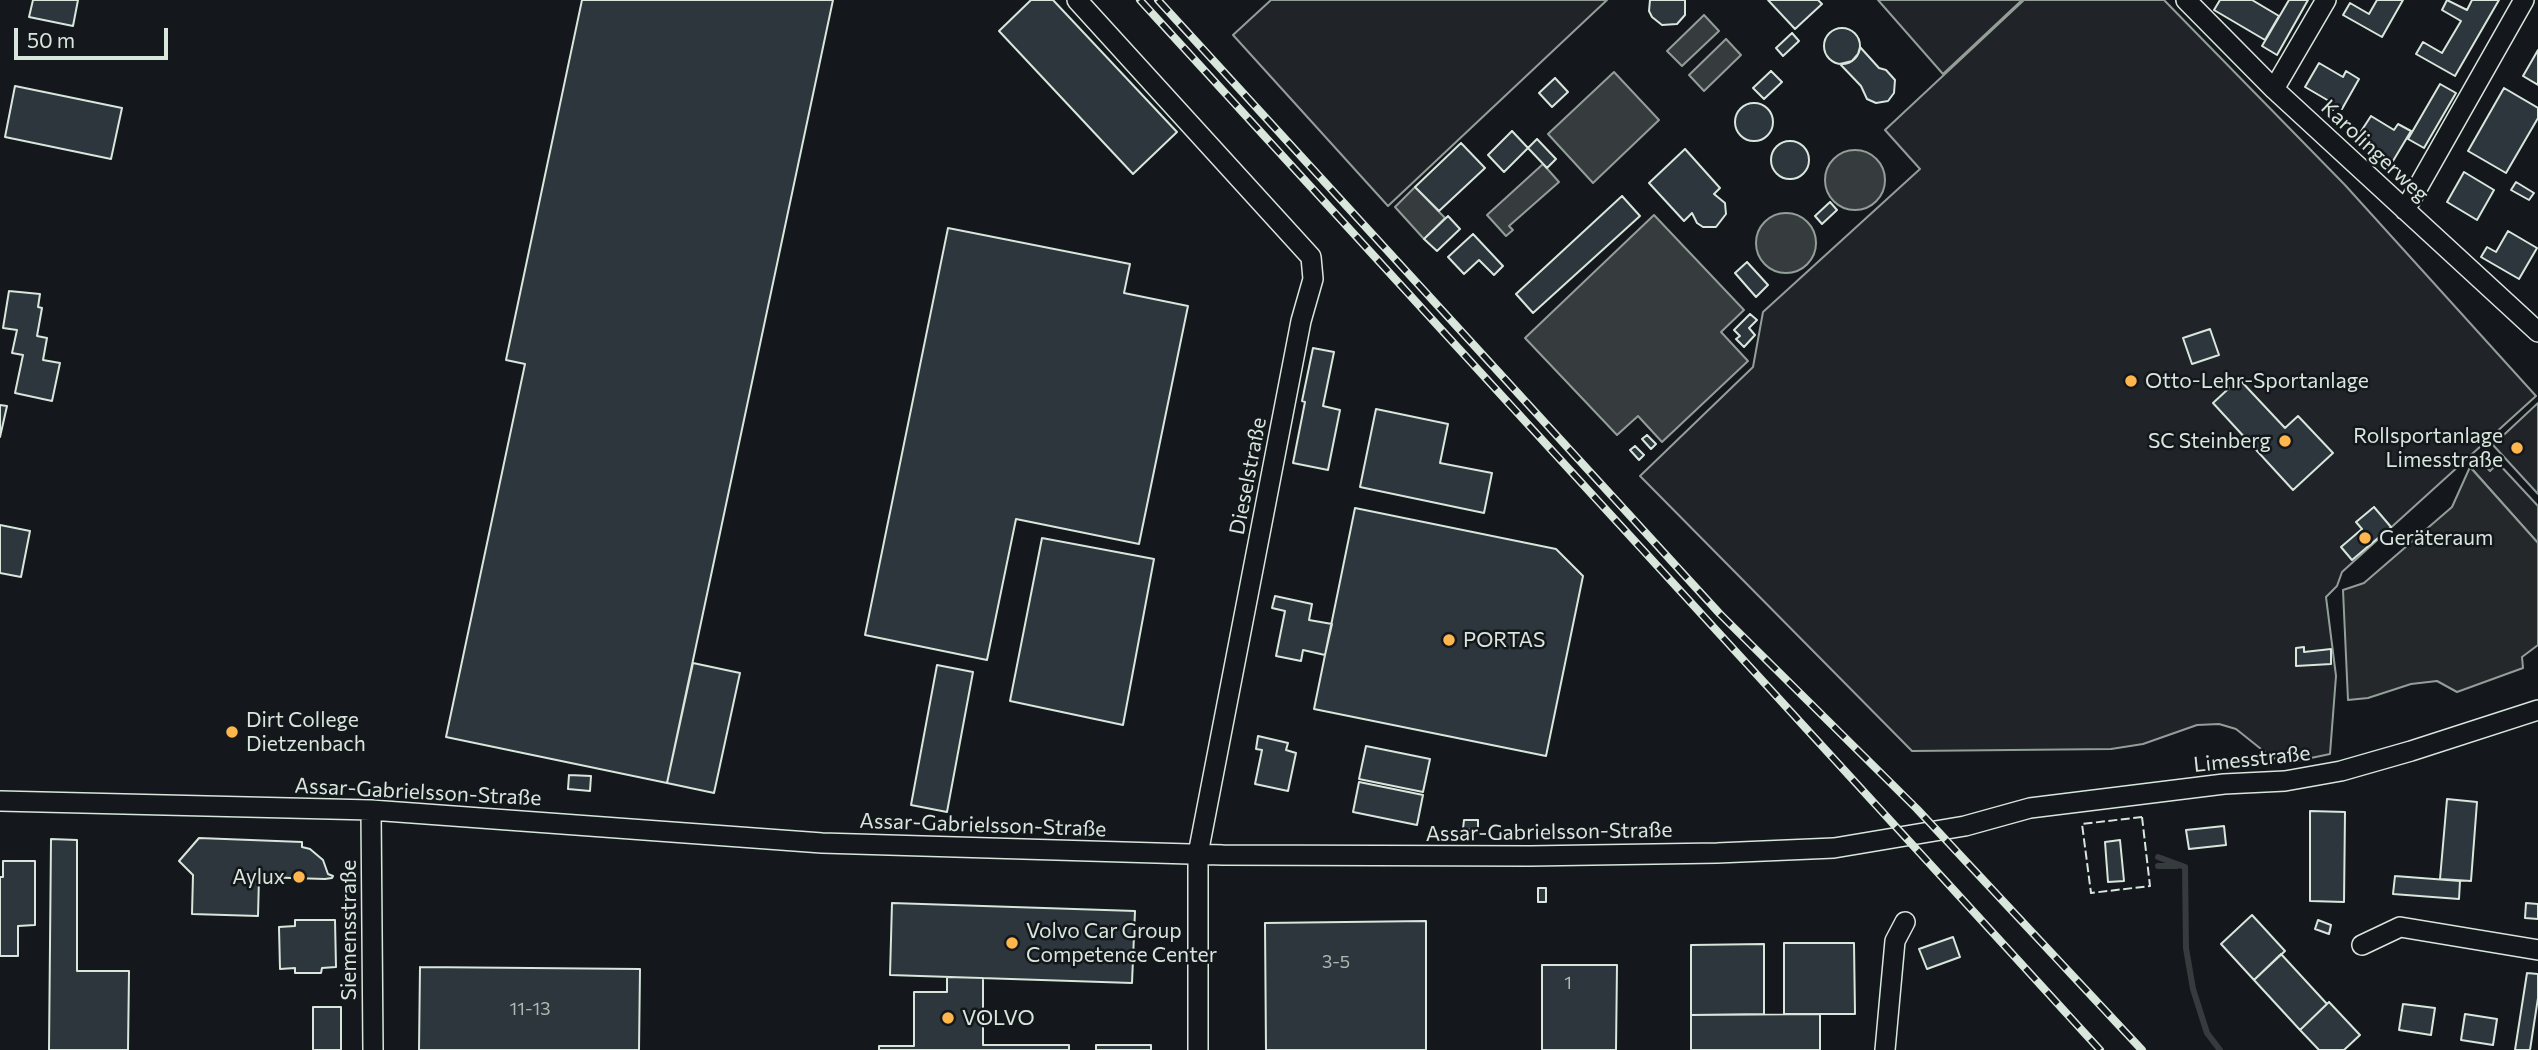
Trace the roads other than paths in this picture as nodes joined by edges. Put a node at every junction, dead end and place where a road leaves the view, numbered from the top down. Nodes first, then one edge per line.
1 (1077, 0) edge
2 (2186, 0) edge
3 (2326, 0) edge
4 (2524, 0) edge
5 (2274, 89) junction
6 (2405, 210) junction
7 (2538, 332) edge
8 (2538, 710) edge
9 (0, 801) edge
10 (372, 810) junction
11 (1965, 826) joint
12 (1198, 854) junction
13 (1905, 922) dead end
14 (2362, 945) dead end
15 (2538, 950) edge
16 (373, 1050) edge
17 (1198, 1050) edge
18 (1885, 1050) edge

1 - 12 street, Dieselstraße
2 - 5 street, Karolingerweg
3 - 5 street
4 - 6 street
5 - 6 street, Karolingerweg
6 - 7 street, Karolingerweg
8 - 11 street, Limesstraße
9 - 10 street, Assar-Gabrielsson-Straße
10 - 12 street, Assar-Gabrielsson-Straße
10 - 16 street, Siemensstraße
11 - 12 street, Assar-Gabrielsson-Straße
12 - 17 street, Dieselstraße
13 - 18 street
14 - 15 street

